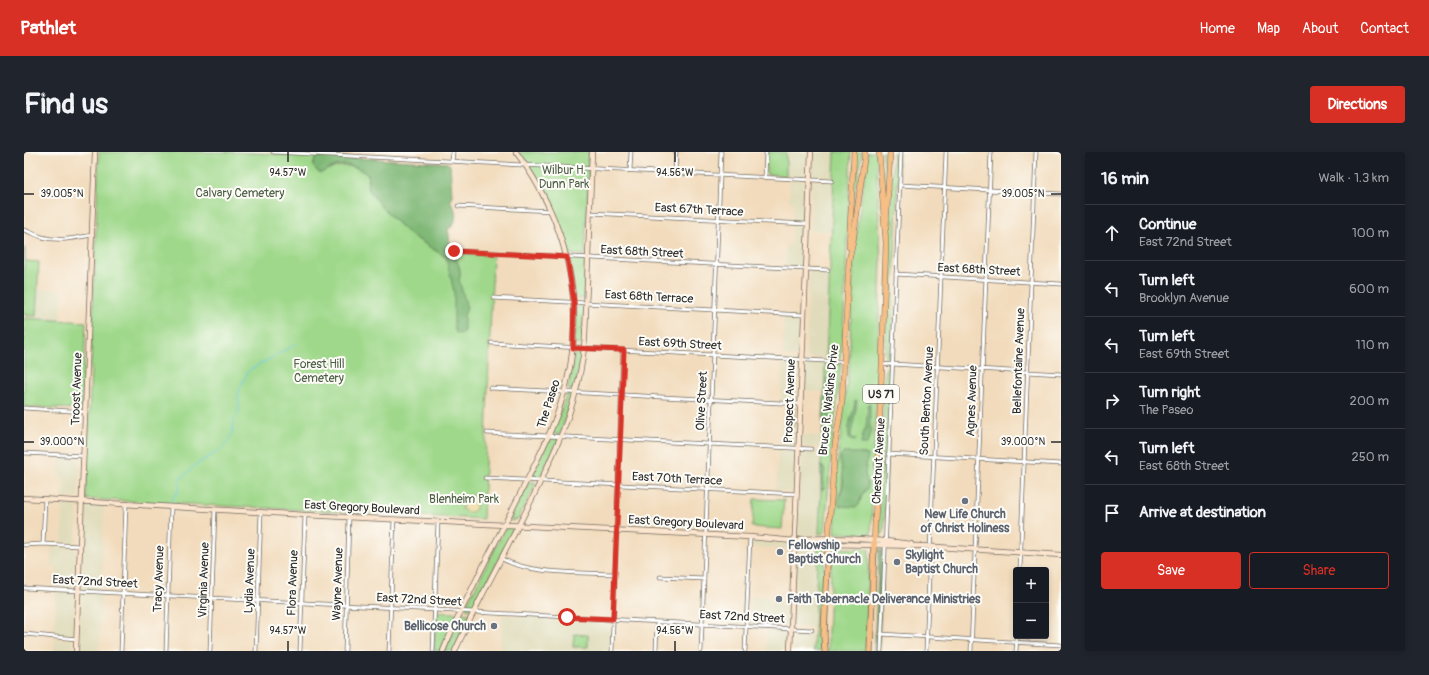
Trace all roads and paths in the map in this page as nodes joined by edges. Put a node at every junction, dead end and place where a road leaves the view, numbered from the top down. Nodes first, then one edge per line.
1 (95, 152) edge
2 (273, 152) edge
3 (452, 152) edge
4 (516, 152) edge
5 (592, 152) edge
6 (631, 152) edge
7 (676, 152) edge
8 (721, 152) edge
9 (766, 152) edge
10 (811, 152) edge
11 (854, 152) edge
12 (865, 152) edge
13 (879, 152) edge
14 (890, 152) edge
15 (901, 152) edge
16 (946, 152) edge
17 (991, 152) edge
18 (1036, 152) edge
19 (308, 153) edge
20 (452, 161) junction
21 (526, 165) junction
22 (591, 168) junction
23 (630, 170) junction
24 (675, 173) junction
25 (720, 175) junction
26 (765, 177) junction
27 (810, 179) junction
28 (832, 181) dead end
29 (900, 185) junction
30 (944, 187) junction
31 (990, 190) junction
32 (1034, 192) junction
33 (1061, 194) edge
34 (458, 206) dead end
35 (551, 211) junction
36 (590, 213) junction
37 (718, 220) junction
38 (807, 224) junction
39 (24, 230) edge
40 (92, 235) junction
41 (886, 243) junction
42 (454, 251) dead end
43 (567, 257) junction
44 (589, 258) junction
45 (849, 260) junction
46 (716, 265) junction
47 (806, 269) junction
48 (828, 270) dead end
49 (896, 274) junction
50 (941, 277) junction
51 (986, 280) junction
52 (1031, 282) junction
53 (1061, 284) edge
54 (493, 298) dead end
55 (574, 302) junction
56 (586, 303) junction
57 (715, 309) junction
58 (804, 315) junction
59 (490, 343) dead end
60 (573, 348) junction
61 (584, 348) junction
62 (624, 350) junction
63 (713, 355) junction
64 (802, 359) junction
65 (845, 362) junction
66 (892, 364) junction
67 (882, 365) junction
68 (937, 367) junction
69 (982, 370) junction
70 (1027, 372) junction
71 (1061, 374) edge
72 (490, 388) dead end
73 (565, 392) junction
74 (576, 392) junction
75 (622, 394) junction
76 (711, 399) junction
77 (800, 404) junction
78 (24, 408) edge
79 (86, 412) junction
80 (487, 432) dead end
81 (549, 436) junction
82 (561, 437) junction
83 (620, 440) junction
84 (709, 444) junction
85 (798, 449) junction
86 (811, 449) dead end
87 (24, 453) edge
88 (888, 454) junction
89 (84, 456) junction
90 (933, 457) junction
91 (979, 459) junction
92 (1024, 461) junction
93 (1061, 464) edge
94 (485, 478) dead end
95 (527, 480) junction
96 (541, 481) junction
97 (618, 485) junction
98 (707, 489) junction
99 (796, 494) junction
100 (24, 498) edge
101 (44, 499) junction
102 (82, 502) junction
103 (126, 504) junction
104 (171, 507) junction
105 (215, 510) junction
106 (261, 512) junction
107 (305, 515) junction
108 (349, 517) junction
109 (394, 519) junction
110 (438, 521) junction
111 (505, 524) junction
112 (519, 525) junction
113 (616, 530) junction
114 (705, 534) junction
115 (750, 537) junction
116 (795, 540) junction
117 (829, 541) junction
118 (874, 542) junction
119 (884, 543) junction
120 (43, 544) junction
121 (24, 545) edge
122 (81, 546) junction
123 (930, 547) junction
124 (975, 550) junction
125 (1020, 552) junction
126 (1061, 555) edge
127 (502, 559) junction
128 (1020, 567) edge
129 (615, 574) junction
130 (660, 577) dead end
131 (704, 579) junction
132 (24, 588) edge
133 (79, 590) junction
134 (123, 593) junction
135 (168, 596) junction
136 (212, 598) junction
137 (258, 601) junction
138 (302, 603) junction
139 (346, 605) junction
140 (391, 607) junction
141 (435, 610) junction
142 (462, 611) junction
143 (475, 612) junction
144 (613, 619) junction
145 (657, 622) junction
146 (702, 624) junction
147 (746, 626) junction
148 (791, 629) junction
149 (812, 630) dead end
150 (24, 634) edge
151 (881, 634) junction
152 (927, 637) junction
153 (77, 639) junction
154 (972, 639) junction
155 (1017, 642) junction
156 (1061, 645) edge
157 (76, 651) edge
158 (121, 651) edge
159 (166, 651) edge
160 (210, 651) edge
161 (256, 651) edge
162 (300, 651) edge
163 (345, 651) edge
164 (389, 651) edge
165 (433, 651) edge
166 (442, 651) edge
167 (455, 651) edge
168 (612, 651) edge
169 (656, 651) edge
170 (701, 651) edge
171 (745, 651) edge
172 (790, 651) edge
173 (825, 651) edge
174 (870, 651) edge
175 (880, 651) edge
176 (926, 651) edge
177 (971, 651) edge
178 (1016, 651) edge

1 - 40 main road, Troost Avenue
2 - 19 street
3 - 20 street
4 - 21 main road, The Paseo
5 - 22 main road, The Paseo
6 - 23 street
7 - 24 street
8 - 25 street, Olive Street
9 - 26 street
10 - 27 main road, Prospect Avenue
11 - 45 highway
12 - 45 highway, Bruce R. Watkins Drive
13 - 41 highway, US 71
14 - 41 highway
15 - 29 street, Chestnut Avenue
16 - 30 street, South Benton Avenue
17 - 31 street, Agnes Avenue
18 - 32 street, Bellefontaine Avenue
19 - 20 street
20 - 21 street
21 - 22 street
21 - 35 main road, The Paseo
22 - 23 street
22 - 36 main road, The Paseo
23 - 24 street
24 - 25 street
25 - 26 street
25 - 37 street, Olive Street
26 - 27 street
27 - 28 street
27 - 38 main road, Prospect Avenue
29 - 30 street
29 - 49 street, Chestnut Avenue
30 - 31 street
30 - 50 street, South Benton Avenue
31 - 32 street
31 - 51 street, Agnes Avenue
32 - 33 street
32 - 52 street, Bellefontaine Avenue
34 - 35 street
35 - 43 main road, The Paseo
36 - 37 street, East 67th Terrace
36 - 44 main road, The Paseo
37 - 38 street, East 67th Terrace
37 - 46 street, Olive Street
38 - 47 main road, Prospect Avenue
39 - 40 street
40 - 79 main road, Troost Avenue
41 - 67 highway, US 71
42 - 43 street, East 68th Street
43 - 44 street, East 68th Street
43 - 55 main road, The Paseo
44 - 46 street, East 68th Street
44 - 56 main road, The Paseo
45 - 65 highway, Bruce R. Watkins Drive
46 - 47 street, East 68th Street
46 - 57 street, Olive Street
47 - 48 street, East 68th Street
47 - 58 main road, Prospect Avenue
49 - 50 street, East 68th Street
49 - 66 street, Chestnut Avenue
50 - 51 street, East 68th Street
50 - 68 street, South Benton Avenue
51 - 52 street, East 68th Street
51 - 69 street, Agnes Avenue
52 - 53 street, East 68th Street
52 - 70 street, Bellefontaine Avenue
54 - 55 street, East 68th Terrace
55 - 56 street, East 68th Terrace
55 - 60 main road, The Paseo
56 - 57 street, East 68th Terrace
56 - 61 main road, The Paseo
57 - 58 street, East 68th Terrace
57 - 63 street, Olive Street
58 - 64 main road, Prospect Avenue
59 - 60 street, East 69th Street
60 - 61 street, East 69th Street
60 - 73 main road, The Paseo
61 - 62 street, East 69th Street
61 - 74 main road, The Paseo
62 - 63 street, East 69th Street
62 - 75 street
63 - 64 street, East 69th Street
63 - 76 street, Olive Street
64 - 65 street, East 69th Street
64 - 77 main road, Prospect Avenue
65 - 117 highway, Bruce R. Watkins Drive
66 - 67 street
66 - 68 street
66 - 88 street, Chestnut Avenue
67 - 118 highway, US 71
68 - 69 street
68 - 90 street, South Benton Avenue
69 - 70 street
69 - 91 street, Agnes Avenue
70 - 71 street
70 - 92 street, Bellefontaine Avenue
72 - 73 street
73 - 74 street
73 - 81 main road, The Paseo
74 - 75 street
74 - 82 main road, The Paseo
75 - 76 street
75 - 83 street
76 - 77 street
76 - 84 street, Olive Street
77 - 85 main road, Prospect Avenue
78 - 79 street
79 - 89 main road, Troost Avenue
80 - 81 street
81 - 82 street
81 - 95 main road, The Paseo
82 - 83 street
82 - 96 main road, The Paseo
83 - 84 street
83 - 97 street
84 - 85 street
84 - 98 street, Olive Street
85 - 86 street
85 - 99 main road, Prospect Avenue
87 - 89 street
88 - 90 street
88 - 119 street, Chestnut Avenue
89 - 102 main road, Troost Avenue
90 - 91 street
90 - 123 street, South Benton Avenue
91 - 92 street
91 - 124 street, Agnes Avenue
92 - 93 street
92 - 125 street, Bellefontaine Avenue
94 - 95 street, East 70th Terrace
95 - 96 street, East 70th Terrace
95 - 111 main road, The Paseo
96 - 97 street, East 70th Terrace
96 - 112 main road, The Paseo
97 - 98 street, East 70th Terrace
97 - 113 street
98 - 99 street, East 70th Terrace
98 - 114 street, Olive Street
99 - 116 main road, Prospect Avenue
100 - 101 main road, East Gregory Boulevard
101 - 102 main road, East Gregory Boulevard
101 - 120 street
102 - 103 main road, East Gregory Boulevard
102 - 122 main road, Troost Avenue
103 - 104 main road, East Gregory Boulevard
103 - 134 street
104 - 105 main road, East Gregory Boulevard
104 - 135 street, Tracy Avenue
105 - 106 main road, East Gregory Boulevard
105 - 136 street, Virginia Avenue
106 - 107 main road, East Gregory Boulevard
106 - 137 street, Lydia Avenue
107 - 108 main road, East Gregory Boulevard
107 - 138 street, Flora Avenue
108 - 109 main road, East Gregory Boulevard
108 - 139 street, Wayne Avenue
109 - 110 main road, East Gregory Boulevard
109 - 140 street
110 - 111 main road, East Gregory Boulevard
110 - 141 street
111 - 112 main road, East Gregory Boulevard
111 - 142 main road, The Paseo
112 - 113 main road, East Gregory Boulevard
112 - 127 main road, The Paseo
113 - 114 main road, East Gregory Boulevard
113 - 129 street
114 - 115 main road, East Gregory Boulevard
114 - 131 street, Olive Street
115 - 116 main road, East Gregory Boulevard
115 - 147 street
116 - 117 main road, East Gregory Boulevard
116 - 148 main road, Prospect Avenue
117 - 118 main road, East Gregory Boulevard
117 - 173 highway, Bruce R. Watkins Drive
118 - 119 main road, East Gregory Boulevard
118 - 174 highway, US 71
119 - 123 main road, East Gregory Boulevard
119 - 151 street, Chestnut Avenue
120 - 121 street
120 - 122 street
122 - 133 main road, Troost Avenue
123 - 124 main road, East Gregory Boulevard
123 - 152 street, South Benton Avenue
124 - 125 main road, East Gregory Boulevard
124 - 154 street, Agnes Avenue
125 - 126 main road, East Gregory Boulevard
125 - 128 street, Bellefontaine Avenue
127 - 129 street
127 - 143 main road, The Paseo
129 - 144 street
130 - 131 street
131 - 146 street, Olive Street
132 - 133 street, East 72nd Street
133 - 134 street, East 72nd Street
133 - 153 main road, Troost Avenue
134 - 135 street, East 72nd Street
134 - 158 street
135 - 136 street, East 72nd Street
135 - 159 street, Tracy Avenue
136 - 137 street, East 72nd Street
136 - 160 street, Virginia Avenue
137 - 138 street, East 72nd Street
137 - 161 street, Lydia Avenue
138 - 139 street, East 72nd Street
138 - 162 street, Flora Avenue
139 - 140 street, East 72nd Street
139 - 163 street, Wayne Avenue
140 - 141 street, East 72nd Street
140 - 164 street
141 - 142 street, East 72nd Street
141 - 165 street
142 - 143 street, East 72nd Street
142 - 166 main road, The Paseo
143 - 144 street, East 72nd Street
143 - 167 main road, The Paseo
144 - 145 street, East 72nd Street
144 - 168 street
145 - 146 street, East 72nd Street
145 - 169 street
146 - 147 street, East 72nd Street
146 - 170 street, Olive Street
147 - 148 street, East 72nd Street
147 - 171 street
148 - 149 street, East 72nd Street
148 - 172 main road, Prospect Avenue
150 - 153 street
151 - 152 street
151 - 175 street, Chestnut Avenue
152 - 154 street
152 - 176 street, South Benton Avenue
153 - 157 main road, Troost Avenue
154 - 155 street
154 - 177 street, Agnes Avenue
155 - 156 street
155 - 178 street

